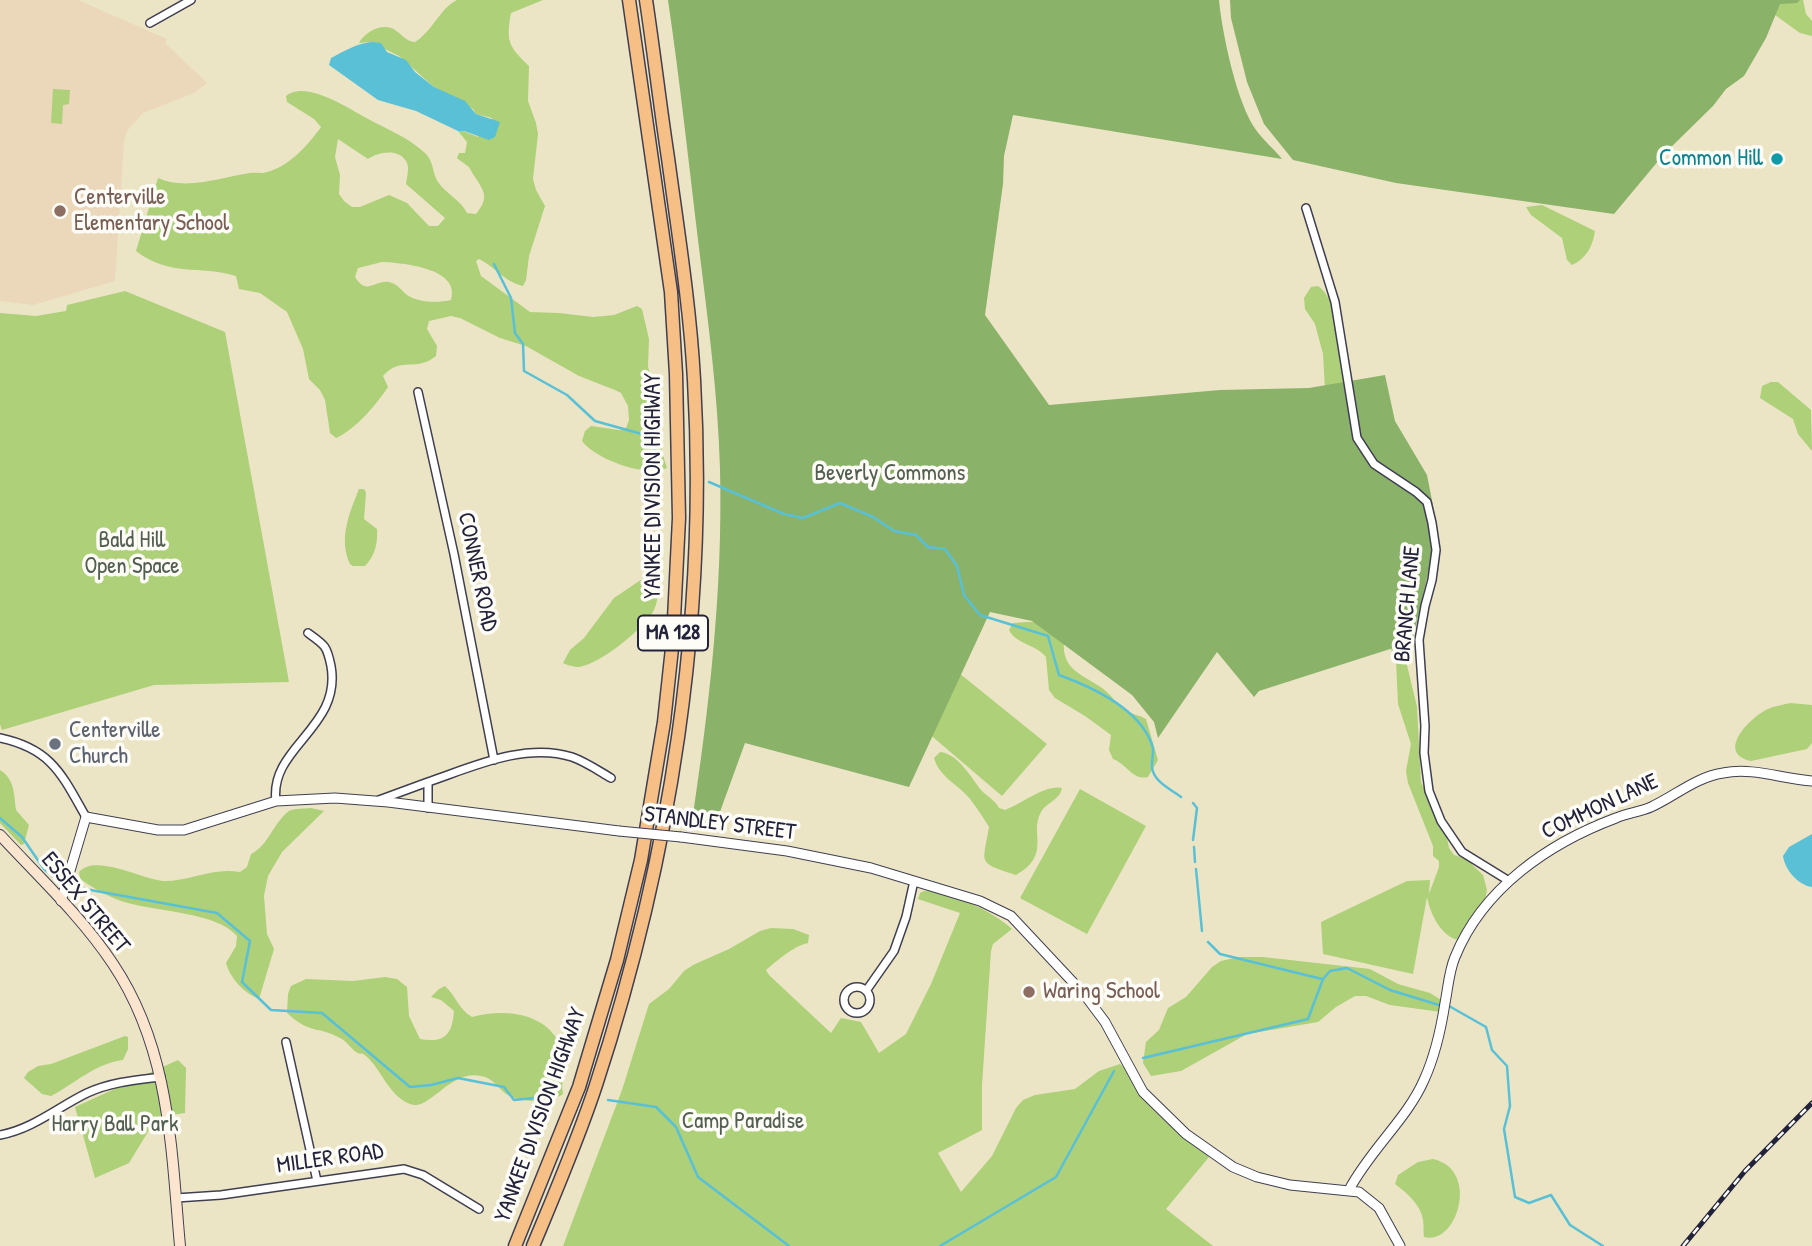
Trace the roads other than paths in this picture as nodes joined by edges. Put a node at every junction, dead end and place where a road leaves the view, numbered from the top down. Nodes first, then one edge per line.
1 (191, 0) edge
2 (629, 0) edge
3 (646, 0) edge
4 (150, 23) dead end
5 (1306, 208) dead end
6 (418, 392) dead end
7 (308, 634) dead end
8 (0, 738) edge
9 (494, 760) junction
10 (611, 778) dead end
11 (1812, 781) edge
12 (428, 782) junction
13 (276, 801) junction
14 (376, 801) junction
15 (429, 808) junction
16 (86, 817) junction
17 (0, 835) edge
18 (914, 881) junction
19 (1509, 881) junction
20 (61, 901) junction
21 (866, 991) dead end
22 (286, 1042) dead end
23 (161, 1077) junction
24 (0, 1135) edge
25 (317, 1181) junction
26 (1349, 1190) junction
27 (176, 1198) junction
28 (479, 1209) dead end
29 (180, 1246) edge
30 (515, 1246) edge
31 (533, 1246) edge
32 (1400, 1246) edge

1 - 4 street
2 - 30 highway, YANKEE DIVISION HIGHWAY / MA 128
3 - 31 highway, YANKEE DIVISION HIGHWAY / MA 128
5 - 19 street, BRANCH LANE
6 - 9 street, CONNER ROAD
7 - 13 street
8 - 16 street
9 - 10 street
9 - 12 street
11 - 19 street, COMMON LANE
12 - 14 street
12 - 15 street
13 - 14 street, STANDLEY STREET
13 - 16 street, STANDLEY STREET
14 - 15 street, STANDLEY STREET
15 - 18 street, STANDLEY STREET, bridge
16 - 20 street
17 - 20 main road, ESSEX STREET
18 - 21 street
18 - 26 street, STANDLEY STREET
19 - 26 street, COMMON LANE
20 - 23 main road, ESSEX STREET
22 - 25 street
23 - 24 street
23 - 27 main road, ESSEX STREET
25 - 27 street, MILLER ROAD
25 - 28 street, MILLER ROAD
26 - 32 street
27 - 29 main road, ESSEX STREET

